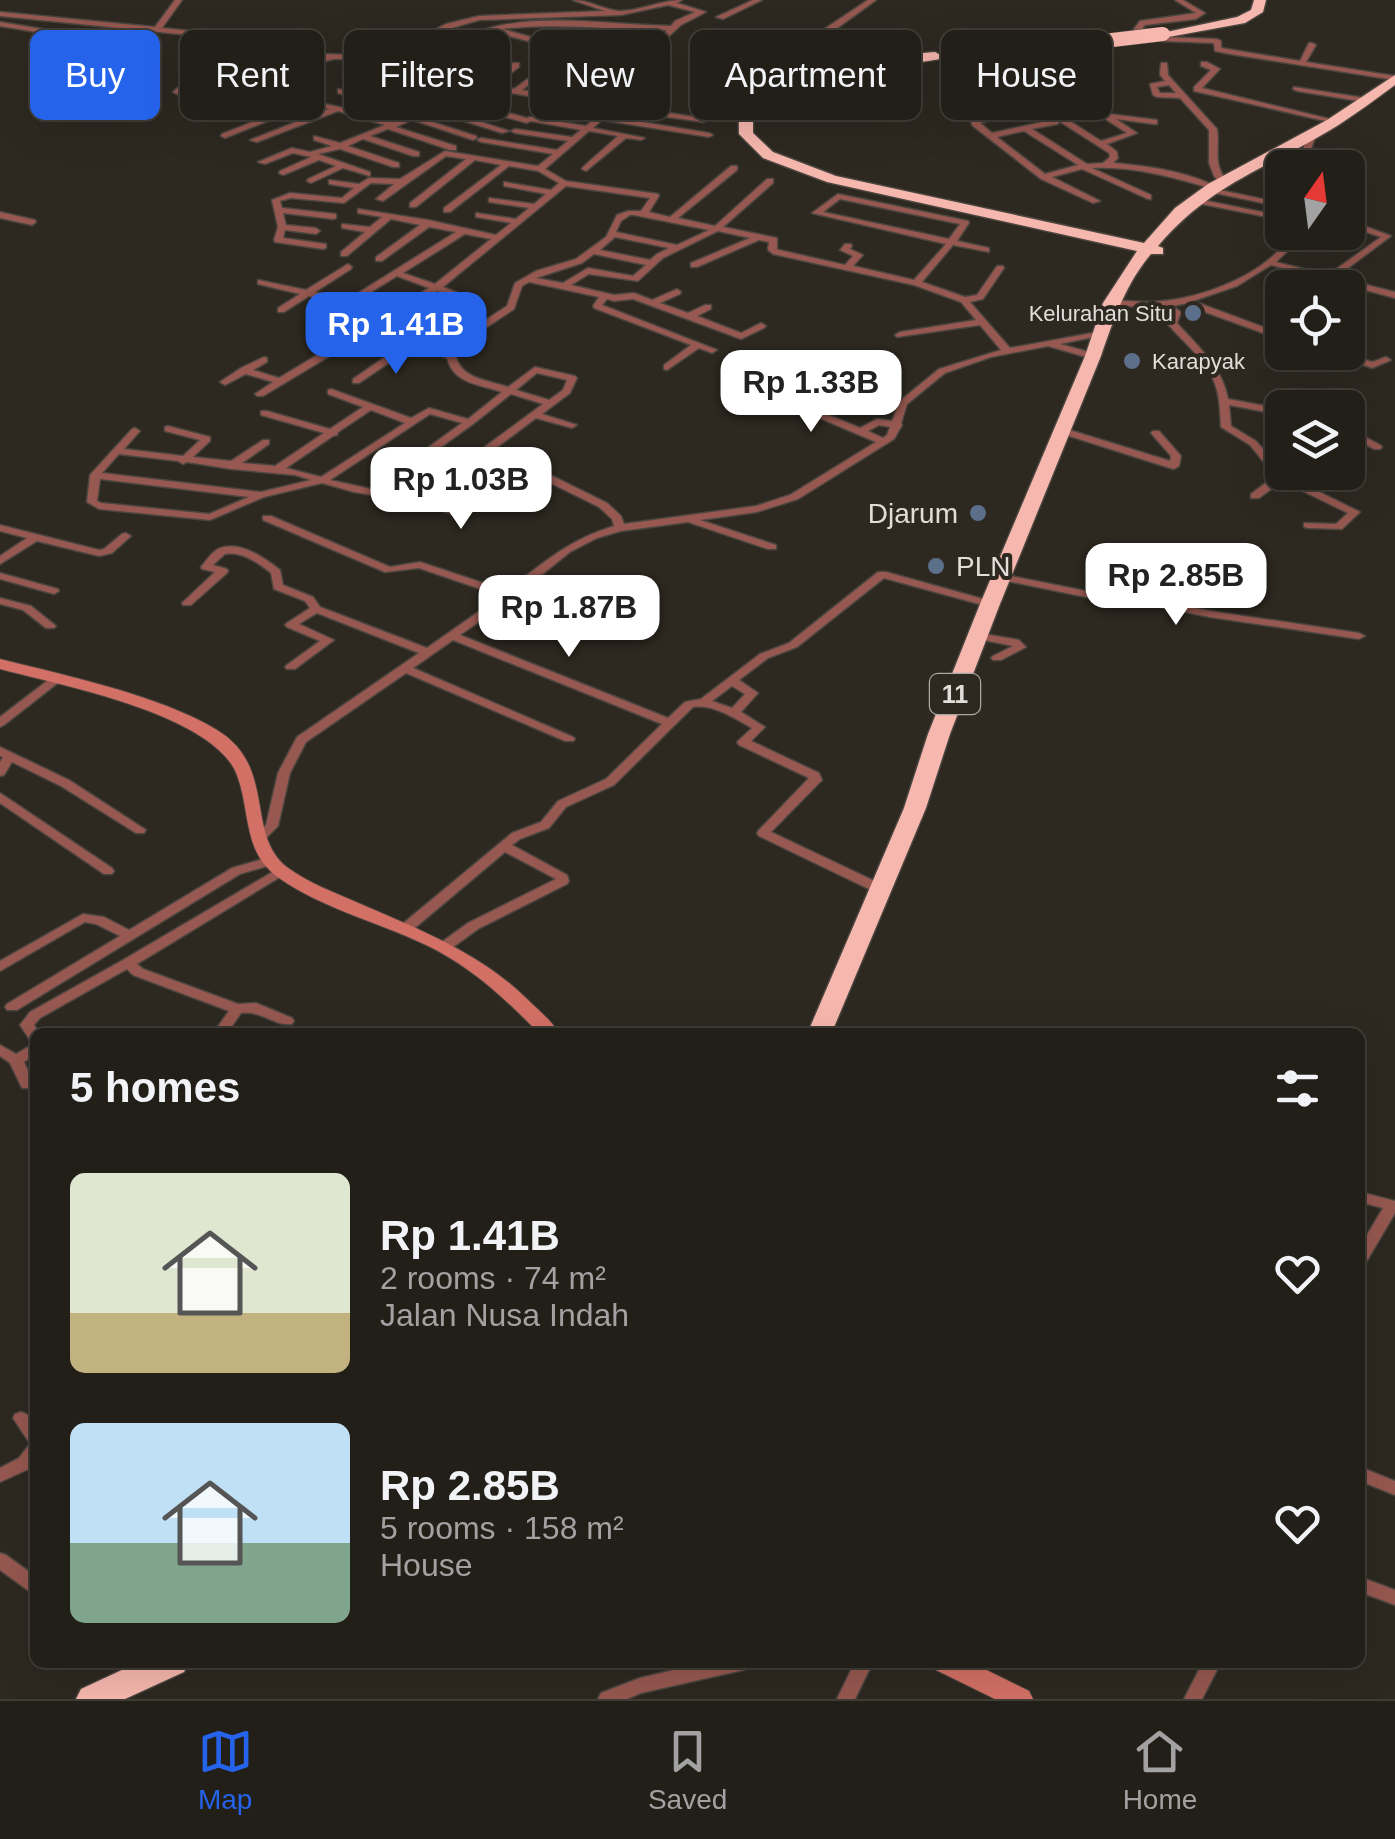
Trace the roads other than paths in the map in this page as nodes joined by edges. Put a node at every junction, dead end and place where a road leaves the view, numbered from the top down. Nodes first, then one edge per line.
1 (179, 0) edge
2 (576, 0) edge
3 (758, 0) edge
4 (872, 0) edge
5 (1178, 0) edge
6 (1247, 0) edge
7 (1270, 0) edge
8 (675, 2) edge
9 (1259, 6) edge
10 (622, 13) junction
11 (0, 14) edge
12 (720, 17) dead end
13 (0, 24) edge
14 (675, 28) junction
15 (36, 30) edge
16 (144, 30) edge
17 (159, 30) edge
18 (441, 30) edge
19 (492, 30) edge
20 (829, 30) edge
21 (160, 31) edge
22 (1160, 32) junction
23 (510, 33) edge
24 (530, 33) edge
25 (670, 34) edge
26 (521, 36) junction
27 (1112, 37) edge
28 (530, 39) edge
29 (1312, 45) dead end
30 (331, 58) junction
31 (344, 58) edge
32 (941, 58) tunnel mouth
33 (941, 58) tunnel mouth
34 (324, 60) edge
35 (1302, 63) junction
36 (1204, 64) dead end
37 (516, 65) dead end
38 (1164, 65) dead end
39 (510, 70) edge
40 (1395, 78) edge
41 (530, 81) edge
42 (1169, 83) junction
43 (1297, 89) dead end
44 (510, 90) edge
45 (341, 91) dead end
46 (516, 91) junction
47 (344, 92) edge
48 (1206, 92) junction
49 (530, 93) edge
50 (1182, 96) junction
51 (1365, 100) junction
52 (324, 105) edge
53 (338, 108) junction
54 (344, 110) edge
55 (510, 115) edge
56 (1112, 116) edge
57 (266, 120) edge
58 (377, 120) edge
59 (395, 120) edge
60 (399, 120) edge
61 (472, 120) edge
62 (597, 120) edge
63 (612, 120) edge
64 (982, 120) edge
65 (1045, 120) edge
66 (1072, 120) edge
67 (1112, 120) edge
68 (1334, 120) junction
69 (420, 121) joint
70 (975, 122) joint
71 (1154, 122) dead end
72 (388, 124) junction
73 (588, 129) junction
74 (1026, 129) junction
75 (1312, 134) junction
76 (624, 135) junction
77 (709, 135) dead end
78 (225, 136) dead end
79 (364, 136) junction
80 (994, 136) junction
81 (317, 138) dead end
82 (641, 138) dead end
83 (254, 140) dead end
84 (574, 140) junction
85 (1100, 144) junction
86 (341, 146) junction
87 (453, 148) dead end
88 (1307, 150) edge
89 (560, 153) junction
90 (416, 154) dead end
91 (314, 156) junction
92 (474, 157) junction
93 (262, 162) dead end
94 (508, 163) junction
95 (396, 165) dead end
96 (342, 166) junction
97 (1084, 166) junction
98 (1106, 166) junction
99 (540, 168) junction
100 (734, 168) dead end
101 (586, 169) dead end
102 (283, 174) dead end
103 (368, 174) dead end
104 (1044, 177) junction
105 (311, 181) dead end
106 (770, 181) dead end
107 (332, 182) dead end
108 (402, 182) junction
109 (564, 183) junction
110 (507, 184) dead end
111 (360, 187) junction
112 (1217, 189) junction
113 (551, 192) junction
114 (1148, 197) dead end
115 (380, 199) dead end
116 (492, 200) dead end
117 (1265, 201) edge
118 (1096, 202) dead end
119 (413, 205) dead end
120 (536, 207) junction
121 (281, 210) junction
122 (447, 210) dead end
123 (1265, 210) edge
124 (361, 211) dead end
125 (643, 214) junction
126 (0, 215) edge
127 (479, 215) dead end
128 (333, 216) dead end
129 (389, 216) junction
130 (671, 220) junction
131 (32, 222) dead end
132 (518, 222) junction
133 (428, 223) junction
134 (345, 226) dead end
135 (1063, 226) junction
136 (282, 227) junction
137 (1365, 228) edge
138 (316, 230) dead end
139 (371, 230) junction
140 (714, 230) junction
141 (1163, 230) junction
142 (464, 231) junction
143 (612, 234) junction
144 (758, 237) junction
145 (498, 238) junction
146 (1109, 241) junction
147 (948, 244) junction
148 (323, 246) dead end
149 (848, 246) dead end
150 (675, 247) junction
151 (1155, 248) junction
152 (986, 250) dead end
153 (1287, 250) edge
154 (594, 251) junction
155 (344, 254) dead end
156 (379, 259) dead end
157 (650, 263) junction
158 (1272, 263) junction
159 (694, 265) dead end
160 (348, 267) dead end
161 (847, 267) junction
162 (1000, 268) dead end
163 (1131, 268) junction
164 (1301, 270) edge
165 (1340, 270) edge
166 (399, 274) junction
167 (527, 279) junction
168 (261, 282) dead end
169 (916, 283) junction
170 (438, 286) junction
171 (564, 286) junction
172 (1365, 287) edge
173 (677, 292) dead end
174 (306, 294) junction
175 (605, 296) junction
176 (1395, 296) edge
177 (964, 300) junction
178 (1184, 301) junction
179 (348, 304) junction
180 (652, 304) junction
181 (1116, 304) junction
182 (1162, 304) junction
183 (708, 306) dead end
184 (281, 310) dead end
185 (390, 314) junction
186 (688, 316) junction
187 (736, 320) dead end
188 (983, 322) junction
189 (761, 326) dead end
190 (1102, 328) junction
191 (720, 329) junction
192 (368, 330) junction
193 (1265, 331) edge
194 (900, 335) dead end
195 (676, 336) junction
196 (413, 341) junction
197 (1048, 343) junction
198 (659, 345) dead end
199 (698, 345) junction
200 (712, 350) dead end
201 (1007, 351) junction
202 (451, 356) junction
203 (1093, 356) junction
204 (264, 360) dead end
205 (1386, 360) dead end
206 (1365, 363) edge
207 (667, 367) dead end
208 (244, 370) junction
209 (356, 381) dead end
210 (225, 382) dead end
211 (280, 382) junction
212 (331, 392) dead end
213 (508, 392) junction
214 (756, 392) dead end
215 (260, 394) dead end
216 (1224, 401) junction
217 (548, 403) junction
218 (1265, 406) edge
219 (369, 408) junction
220 (264, 413) dead end
221 (535, 415) junction
222 (412, 422) junction
223 (470, 422) junction
224 (572, 425) dead end
225 (897, 425) junction
226 (168, 429) dead end
227 (135, 431) dead end
228 (862, 431) junction
229 (1063, 431) junction
230 (334, 433) junction
231 (1156, 433) dead end
232 (884, 441) junction
233 (1365, 441) edge
234 (266, 442) dead end
235 (1377, 448) dead end
236 (490, 449) junction
237 (117, 451) junction
238 (1265, 458) edge
239 (183, 461) junction
240 (230, 466) junction
241 (276, 470) junction
242 (95, 475) junction
243 (322, 480) junction
244 (1265, 489) edge
245 (375, 490) junction
246 (492, 490) dead end
247 (1307, 490) edge
248 (1255, 496) dead end
249 (420, 500) junction
250 (262, 505) junction
251 (686, 518) junction
252 (1308, 524) dead end
253 (0, 528) edge
254 (620, 528) junction
255 (126, 536) dead end
256 (34, 538) junction
257 (772, 547) dead end
258 (0, 561) edge
259 (0, 576) edge
260 (1001, 576) junction
261 (54, 591) dead end
262 (510, 595) junction
263 (0, 602) edge
264 (187, 602) dead end
265 (990, 604) junction
266 (316, 610) junction
267 (50, 626) dead end
268 (453, 636) junction
269 (978, 636) junction
270 (1359, 636) dead end
271 (426, 652) junction
272 (997, 658) dead end
273 (0, 664) edge
274 (291, 666) dead end
275 (404, 668) junction
276 (55, 680) junction
277 (732, 681) junction
278 (704, 702) junction
279 (734, 713) junction
280 (669, 723) junction
281 (0, 724) edge
282 (569, 738) dead end
283 (5, 753) edge
284 (0, 772) edge
285 (0, 797) edge
286 (140, 830) dead end
287 (261, 836) junction
288 (504, 846) junction
289 (275, 866) junction
290 (108, 871) dead end
291 (880, 888) junction
292 (406, 928) junction
293 (128, 934) junction
294 (444, 946) junction
295 (128, 963) junction
296 (0, 967) edge
297 (12, 1007) dead end
298 (237, 1009) junction
299 (287, 1021) dead end
300 (224, 1028) edge
301 (545, 1028) edge
302 (822, 1028) edge
303 (30, 1029) edge
304 (0, 1050) edge
305 (30, 1051) edge
306 (16, 1060) junction
307 (27, 1085) dead end
308 (1365, 1199) edge
309 (1394, 1206) edge
310 (1365, 1252) edge
311 (20, 1418) dead end
312 (30, 1431) edge
313 (30, 1457) edge
314 (0, 1475) edge
315 (1365, 1476) edge
316 (1395, 1488) edge
317 (0, 1560) edge
318 (30, 1582) edge
319 (1365, 1586) edge
320 (1395, 1598) edge
321 (161, 1668) edge
322 (717, 1668) edge
323 (861, 1668) edge
324 (957, 1668) edge
325 (1209, 1668) edge
326 (92, 1699) edge
327 (606, 1699) edge
328 (846, 1699) edge
329 (1020, 1699) edge
330 (1193, 1699) edge

1 - 17 street
2 - 10 street
3 - 12 street
4 - 20 street
5 - 35 street
6 - 22 highway
7 - 9 highway
8 - 10 street
8 - 14 street
9 - 22 highway
10 - 18 street
11 - 16 street
13 - 15 street
14 - 19 street
14 - 25 street
21 - 30 street
22 - 27 highway, bridge
23 - 26 street
24 - 26 street
26 - 28 street
29 - 35 street
30 - 31 street
30 - 34 street
32 - 135 highway
33 - 146 highway
35 - 40 street
36 - 48 street
37 - 39 street
38 - 42 street
40 - 51 highway, 11
41 - 46 street
42 - 50 street
42 - 50 street
43 - 51 street
44 - 46 street
45 - 47 street
46 - 49 street
48 - 50 street
48 - 68 street
50 - 112 street
51 - 68 highway, 11
52 - 53 street
53 - 54 street
53 - 83 street
55 - 73 street
56 - 71 street
57 - 78 street
58 - 72 street
59 - 72 street
60 - 72 street
61 - 84 street
62 - 73 street
63 - 77 street
64 - 70 street
65 - 74 street
66 - 85 street
67 - 85 street
68 - 75 highway, 11
69 - 72 street
69 - 89 street
70 - 80 street
72 - 79 street
72 - 87 street
73 - 76 street
73 - 84 street
74 - 80 street
74 - 97 street
75 - 88 street
75 - 112 highway, 11
76 - 82 street
76 - 101 street
79 - 86 street
79 - 90 street
80 - 104 street
81 - 86 street
84 - 89 street
85 - 98 street
86 - 91 street
86 - 95 street
89 - 99 street
91 - 93 street
91 - 96 street
91 - 102 street
92 - 94 street
92 - 108 street
92 - 119 street
94 - 99 street
94 - 122 street
96 - 103 street
96 - 105 street
97 - 98 street
97 - 104 street
97 - 114 street
98 - 112 street
99 - 109 street
100 - 130 street
104 - 118 street
106 - 140 street
107 - 111 street
108 - 111 street
108 - 115 street
109 - 113 street
109 - 125 street
110 - 113 street
111 - 121 street
112 - 117 street
112 - 123 street
112 - 141 highway, 11
112 - 151 highway, 11
113 - 120 street
116 - 120 street
120 - 132 street
121 - 128 street
121 - 136 street
124 - 129 street
125 - 130 street
125 - 143 street
126 - 131 street
127 - 132 street
129 - 133 street
129 - 139 street
130 - 140 street
132 - 145 street
133 - 142 street
133 - 156 street
134 - 139 street
135 - 141 highway
135 - 151 highway
136 - 138 street
136 - 148 street
137 - 165 street
139 - 155 street
140 - 144 street
140 - 150 street
141 - 151 highway, 11
142 - 145 street
142 - 166 street
143 - 150 street
143 - 154 street
144 - 159 street
144 - 161 street
145 - 170 street
146 - 151 highway
146 - 163 highway
147 - 147 street
147 - 152 street
147 - 169 street
149 - 161 street
150 - 157 street
151 - 163 highway, 11
151 - 181 highway, 11
153 - 158 street
154 - 157 street
154 - 167 street
157 - 171 street
158 - 164 street
158 - 178 street
160 - 174 street
161 - 169 street
162 - 177 street
163 - 181 highway, 11
166 - 170 street
166 - 179 street
167 - 171 street
167 - 202 street
168 - 174 street
169 - 177 street
170 - 185 street
170 - 196 street
171 - 175 street
172 - 176 street
173 - 180 street
174 - 179 street
174 - 184 street
175 - 180 street
175 - 195 street
177 - 188 street
178 - 182 street
178 - 193 street
179 - 185 street
180 - 186 street
181 - 182 street
181 - 190 highway, 11
182 - 216 street
183 - 186 street
185 - 192 street
186 - 191 street
187 - 191 street
188 - 194 street
188 - 201 street
189 - 191 street
190 - 197 street
190 - 203 highway, 11
192 - 196 street
192 - 211 street
195 - 198 street
195 - 199 street
196 - 202 street
196 - 209 street
197 - 201 street
197 - 203 street
199 - 200 street
199 - 207 street
201 - 225 street
202 - 213 street
203 - 229 highway, 11
204 - 208 street
205 - 206 street
208 - 210 street
208 - 211 street
211 - 215 street
212 - 219 street
213 - 217 street
213 - 217 street
213 - 223 street
214 - 228 street
216 - 218 street
216 - 238 street
217 - 221 street
219 - 222 street
219 - 230 street
220 - 230 street
221 - 224 street
221 - 236 street
222 - 223 street
222 - 243 street
223 - 245 street
225 - 228 street
225 - 232 street
226 - 239 street
227 - 237 street
228 - 232 street
229 - 231 street
229 - 260 highway, 11
230 - 241 street
232 - 251 street
233 - 235 street
234 - 240 street
236 - 249 street
236 - 254 street
237 - 239 street
237 - 242 street
239 - 240 street
240 - 241 street
241 - 243 street
242 - 250 street
242 - 250 street
243 - 245 street
243 - 250 street
244 - 248 street
245 - 249 street
246 - 249 street
247 - 252 street
250 - 262 street
251 - 254 street
251 - 257 street
253 - 256 street
254 - 262 street
255 - 256 street
256 - 258 street
259 - 261 street
260 - 265 highway, 11
260 - 270 street
262 - 268 street
263 - 267 street
264 - 266 street
265 - 269 highway, 11
265 - 277 street
266 - 271 street
266 - 274 street
268 - 271 street
268 - 280 street
269 - 272 street
269 - 291 highway, 11
271 - 275 street
273 - 276 street
275 - 282 street
275 - 287 street
276 - 281 street
276 - 287 street
277 - 278 street
277 - 279 street
278 - 279 street
278 - 280 street
279 - 291 street
280 - 288 street
283 - 284 street
283 - 286 street
285 - 290 street
287 - 289 street
288 - 292 street
288 - 294 street
289 - 292 street
289 - 293 street
289 - 295 street
291 - 302 highway, 11
292 - 294 street
293 - 296 street
293 - 297 street
294 - 301 street
295 - 298 street
295 - 303 street
298 - 299 street
298 - 300 street
304 - 306 street
305 - 306 street
306 - 307 street
308 - 309 street
309 - 310 street
311 - 312 street
313 - 314 street
315 - 316 street
317 - 318 street
319 - 320 street
321 - 326 highway
322 - 327 street
323 - 328 street
324 - 329 street
325 - 330 street

